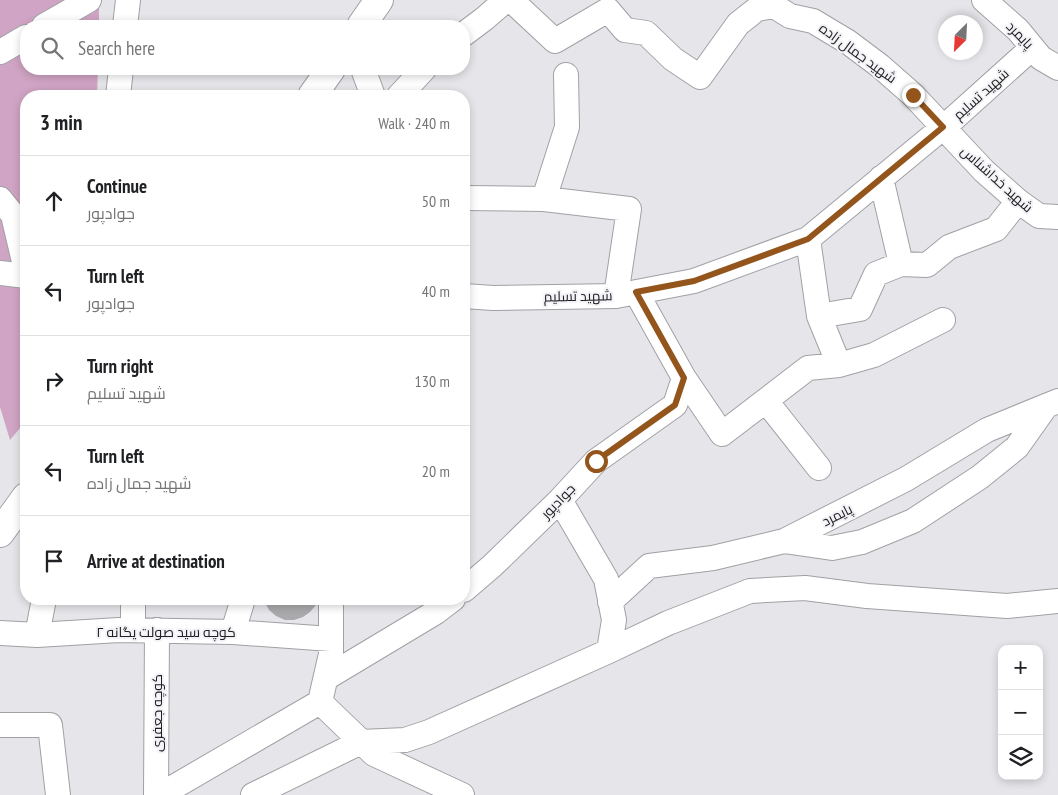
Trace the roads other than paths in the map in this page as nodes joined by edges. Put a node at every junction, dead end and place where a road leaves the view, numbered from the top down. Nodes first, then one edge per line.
1 (89, 0) edge
2 (128, 0) edge
3 (380, 0) edge
4 (506, 0) edge
5 (511, 0) edge
6 (985, 1) edge
7 (774, 3) edge
8 (54, 20) edge
9 (126, 20) edge
10 (365, 20) edge
11 (470, 30) edge
12 (20, 40) edge
13 (1032, 48) junction
14 (0, 52) edge
15 (1058, 68) edge
16 (120, 75) edge
17 (327, 75) edge
18 (365, 75) edge
19 (418, 75) edge
20 (566, 75) dead end
21 (119, 90) edge
22 (316, 90) edge
23 (371, 90) edge
24 (405, 90) edge
25 (943, 127) junction
26 (882, 178) junction
27 (470, 198) edge
28 (0, 199) edge
29 (544, 199) junction
30 (1018, 201) junction
31 (1058, 217) edge
32 (808, 239) junction
33 (20, 242) edge
34 (901, 264) junction
35 (0, 274) edge
36 (20, 276) edge
37 (626, 294) junction
38 (470, 296) edge
39 (819, 316) junction
40 (943, 320) dead end
41 (839, 365) junction
42 (684, 378) junction
43 (766, 401) junction
44 (1052, 403) edge
45 (819, 468) dead end
46 (560, 500) junction
47 (20, 505) edge
48 (0, 533) edge
49 (784, 541) junction
50 (470, 585) edge
51 (1058, 600) edge
52 (610, 602) junction
53 (43, 605) edge
54 (133, 605) edge
55 (240, 605) edge
56 (330, 605) edge
57 (445, 605) edge
58 (133, 630) junction
59 (157, 630) junction
60 (233, 632) junction
61 (0, 633) edge
62 (37, 634) junction
63 (331, 639) junction
64 (609, 651) junction
65 (326, 678) junction
66 (320, 702) junction
67 (0, 725) edge
68 (361, 742) junction
69 (58, 795) edge
70 (158, 795) edge
71 (253, 795) edge
72 (462, 795) edge

1 - 8 street
2 - 9 street
3 - 10 main road
4 - 11 street
5 - 7 street, شهید جمال زاده
6 - 13 street, پایمرد
7 - 25 street, شهید جمال زاده
12 - 14 street
13 - 15 street, پایمرد
13 - 25 street, شهید تسلیم
16 - 21 street
17 - 22 main road
18 - 23 street
19 - 24 street
20 - 29 street
25 - 26 street, شهید تسلیم
25 - 30 street, شهید خداشناس
26 - 32 street, شهید تسلیم
26 - 34 street
27 - 29 street
28 - 33 street
29 - 37 street
30 - 31 street, شهید خداشناس
30 - 34 street
32 - 37 street, شهید تسلیم
32 - 39 street
34 - 39 street
35 - 36 street
37 - 38 street, شهید تسلیم
37 - 42 street
39 - 41 street
40 - 41 street
41 - 43 street
42 - 43 street
42 - 46 street, جوادپور
43 - 45 street
44 - 49 street, پایمرد
44 - 49 street
46 - 50 street, جوادپور
46 - 52 street
47 - 48 main road
49 - 52 street, پایمرد
51 - 64 street
52 - 64 street
53 - 62 street
54 - 58 street
55 - 60 street
56 - 63 street
57 - 65 street
58 - 59 street, کوچه سید صولت یگانه ۲
58 - 62 street, کوچه سید صولت یگانه ۲
59 - 60 street, کوچه سید صولت یگانه ۲
59 - 70 street, کوچه جعفری
60 - 63 street, کوچه سید صولت یگانه ۲
61 - 62 street, کوچه سید صولت یگانه ۲
63 - 65 street
64 - 68 street
65 - 66 street
66 - 68 street
66 - 70 street
67 - 69 street
68 - 71 street
68 - 72 street

